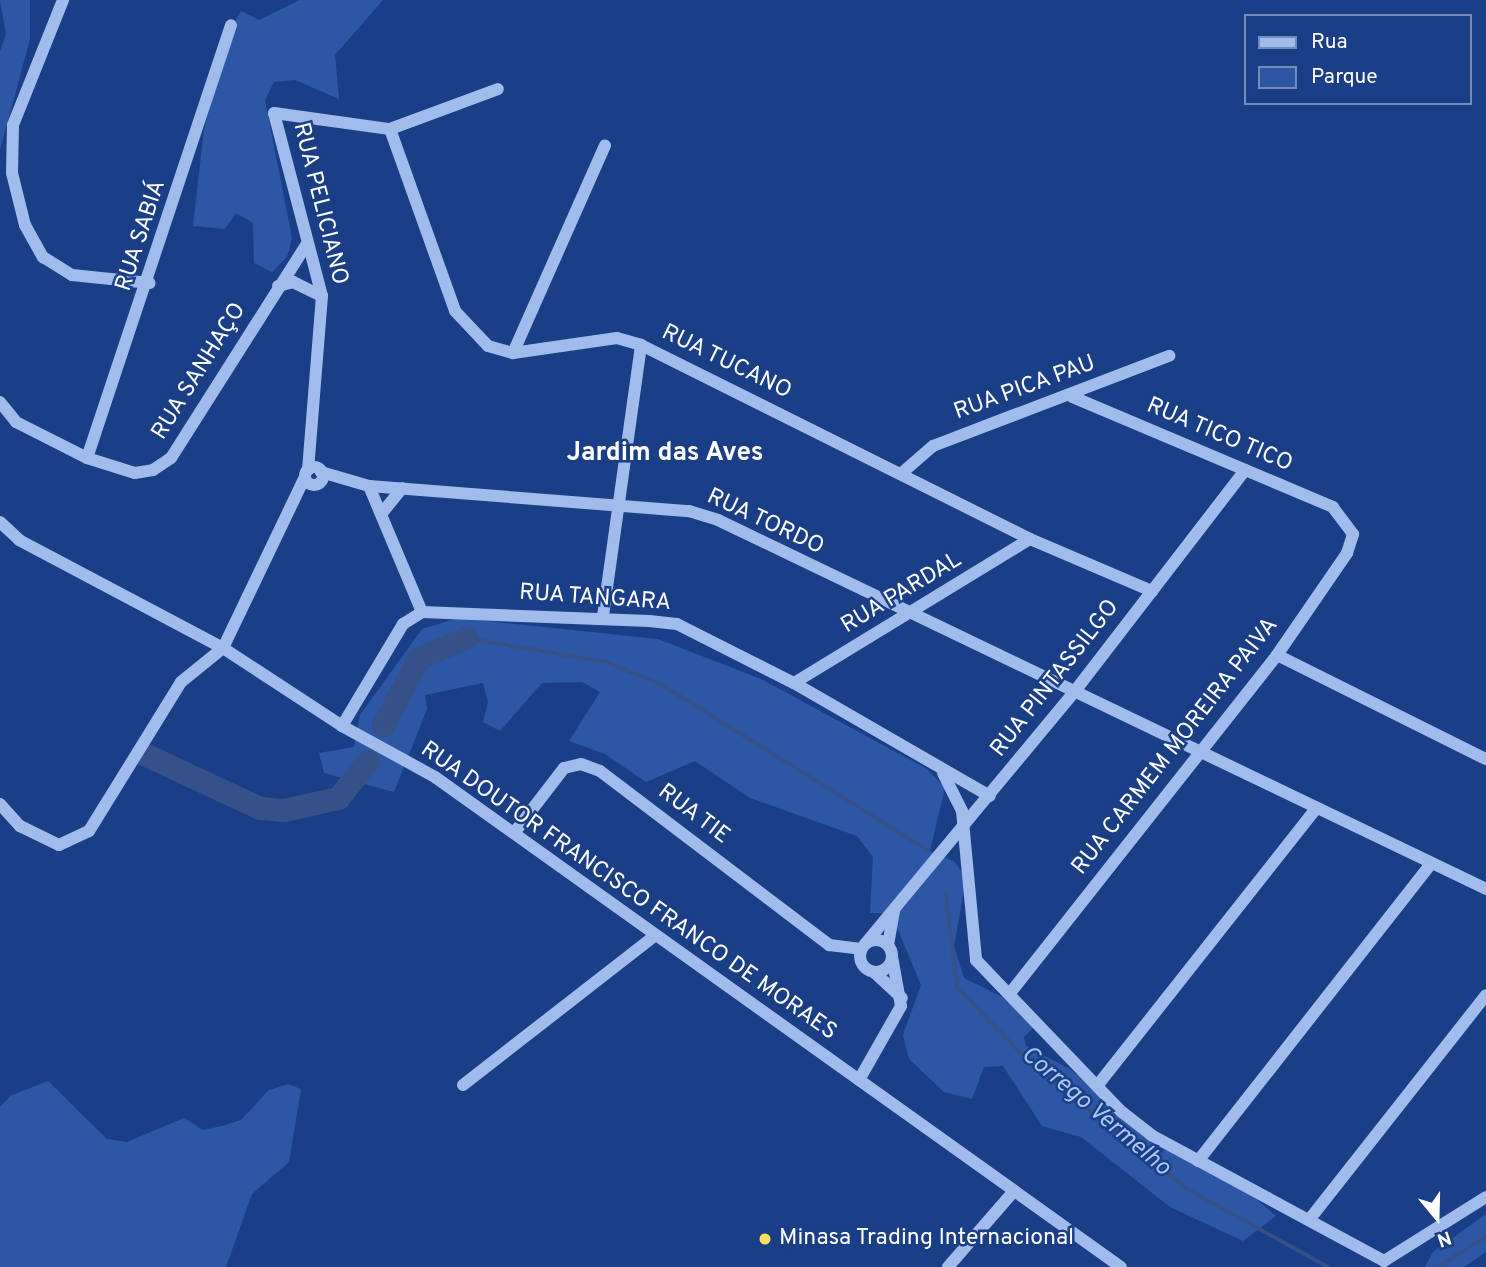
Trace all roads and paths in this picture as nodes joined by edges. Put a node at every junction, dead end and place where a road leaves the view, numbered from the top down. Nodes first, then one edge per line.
1 (63, 0) edge
2 (231, 25) dead end
3 (498, 89) dead end
4 (390, 129) junction
5 (605, 145) dead end
6 (306, 245) junction
7 (150, 283) junction
8 (278, 286) junction
9 (322, 296) junction
10 (641, 345) junction
11 (513, 352) junction
12 (1169, 356) dead end
13 (1072, 397) junction
14 (0, 402) edge
15 (87, 458) junction
16 (1245, 470) junction
17 (903, 472) junction
18 (313, 476) junction
19 (349, 483) junction
20 (369, 486) junction
21 (402, 488) junction
22 (615, 507) junction
23 (382, 513) junction
24 (1346, 519) joint
25 (0, 522) edge
26 (388, 535) junction
27 (1030, 540) junction
28 (1152, 591) junction
29 (422, 612) junction
30 (603, 616) junction
31 (909, 616) junction
32 (223, 648) junction
33 (1277, 655) junction
34 (794, 682) junction
35 (1075, 691) junction
36 (342, 726) junction
37 (1199, 753) junction
38 (1486, 759) edge
39 (943, 773) junction
40 (989, 796) junction
41 (0, 804) edge
42 (1314, 811) junction
43 (964, 827) junction
44 (514, 833) junction
45 (946, 851) junction
46 (1430, 864) junction
47 (969, 867) junction
48 (1486, 888) edge
49 (894, 909) junction
50 (656, 934) junction
51 (863, 946) junction
52 (890, 951) junction
53 (874, 972) junction
54 (1011, 992) junction
55 (1486, 995) edge
56 (902, 998) junction
57 (1474, 1011) junction
58 (1486, 1020) edge
59 (859, 1080) junction
60 (463, 1085) dead end
61 (1097, 1086) junction
62 (1198, 1161) junction
63 (1014, 1191) junction
64 (1486, 1197) edge
65 (1309, 1220) junction
66 (948, 1267) edge
67 (1121, 1267) edge

1 - 7 street
2 - 7 street, RUA SABIÁ
3 - 4 street
4 - 6 street, RUA PELICIANO
4 - 11 street, RUA TUCANO
5 - 11 street
6 - 8 street, RUA SANHAÇO
6 - 9 street, RUA PELICIANO
7 - 15 street, RUA SABIÁ
8 - 9 street
8 - 15 street, RUA SANHAÇO
9 - 18 street, RUA PELICIANO
10 - 11 street, RUA TUCANO
10 - 17 street, RUA TUCANO
10 - 22 street
12 - 13 street, RUA PICA PAU
13 - 16 street, RUA TICO TICO
13 - 17 street, RUA PICA PAU
14 - 15 street, RUA SANHAÇO
16 - 24 street, RUA TICO TICO
16 - 28 street, RUA PINTASSILGO
17 - 27 street, RUA TUCANO
18 - 19 street
18 - 32 street
19 - 20 street
19 - 26 street
20 - 21 street, RUA TORDO
20 - 23 street
21 - 22 street, RUA TORDO
21 - 23 street
22 - 30 street
22 - 31 street, RUA TORDO
23 - 26 street
24 - 33 street, RUA CARMEM MOREIRA PAIVA
25 - 32 street, RUA DOUTOR FRANCISCO FRANCO DE MORAES
26 - 29 street
27 - 28 street, RUA TUCANO
27 - 31 street, RUA PARDAL
28 - 35 street, RUA PINTASSILGO
29 - 30 street, RUA TANGARA
29 - 36 street
30 - 34 street, RUA TANGARA
31 - 34 street, RUA PARDAL
31 - 35 street, RUA TORDO
32 - 36 street, RUA DOUTOR FRANCISCO FRANCO DE MORAES
32 - 41 street
33 - 37 street, RUA CARMEM MOREIRA PAIVA
33 - 38 street
34 - 39 street, RUA TANGARA
35 - 37 street, RUA TORDO
35 - 40 street, RUA PINTASSILGO
36 - 44 street, RUA DOUTOR FRANCISCO FRANCO DE MORAES
37 - 42 street, RUA TORDO
37 - 54 street, RUA CARMEM MOREIRA PAIVA
39 - 40 street, RUA TANGARA
39 - 43 street
40 - 43 street, RUA PINTASSILGO
42 - 46 street, RUA TORDO
42 - 61 street
43 - 45 street, RUA PINTASSILGO
43 - 47 street
44 - 50 street, RUA DOUTOR FRANCISCO FRANCO DE MORAES
44 - 51 street, RUA TIE
45 - 47 street
45 - 49 street, RUA PINTASSILGO
46 - 48 street, RUA TORDO
46 - 62 street
47 - 54 street
49 - 51 street, RUA PINTASSILGO
49 - 52 street
50 - 59 street, RUA DOUTOR FRANCISCO FRANCO DE MORAES
50 - 60 street
51 - 52 street, RUA TIE
51 - 53 street
52 - 53 street
52 - 56 street
53 - 56 street
54 - 61 street
55 - 57 street
56 - 59 street
57 - 58 street
57 - 65 street
59 - 63 street, RUA DOUTOR FRANCISCO FRANCO DE MORAES
61 - 62 street
62 - 65 street
63 - 66 street
63 - 67 street, RUA DOUTOR FRANCISCO FRANCO DE MORAES
64 - 65 street

